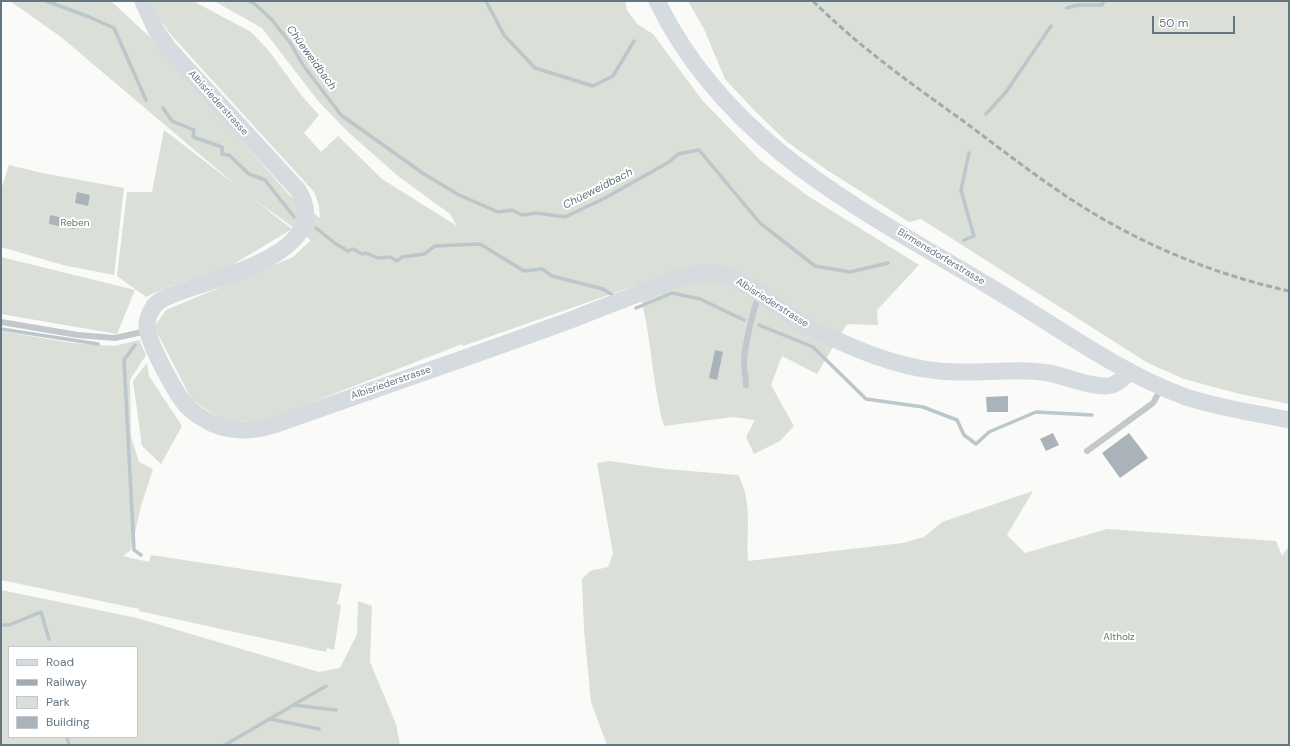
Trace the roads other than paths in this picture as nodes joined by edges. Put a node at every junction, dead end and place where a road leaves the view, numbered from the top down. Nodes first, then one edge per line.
1 (143, 1) edge
2 (657, 1) edge
3 (760, 294) junction
4 (1, 322) edge
5 (147, 331) junction
6 (1130, 372) junction
7 (746, 385) dead end
8 (1162, 387) junction
9 (1289, 420) edge
10 (1087, 451) dead end

1 - 5 main road, Albisriederstrasse
2 - 6 main road, Birmensdorferstrasse
3 - 5 main road, Albisriederstrasse
3 - 6 main road, Albisriederstrasse
3 - 7 lane
4 - 5 lane
6 - 8 main road, Birmensdorferstrasse
8 - 9 main road, Birmensdorferstrasse
8 - 10 lane

